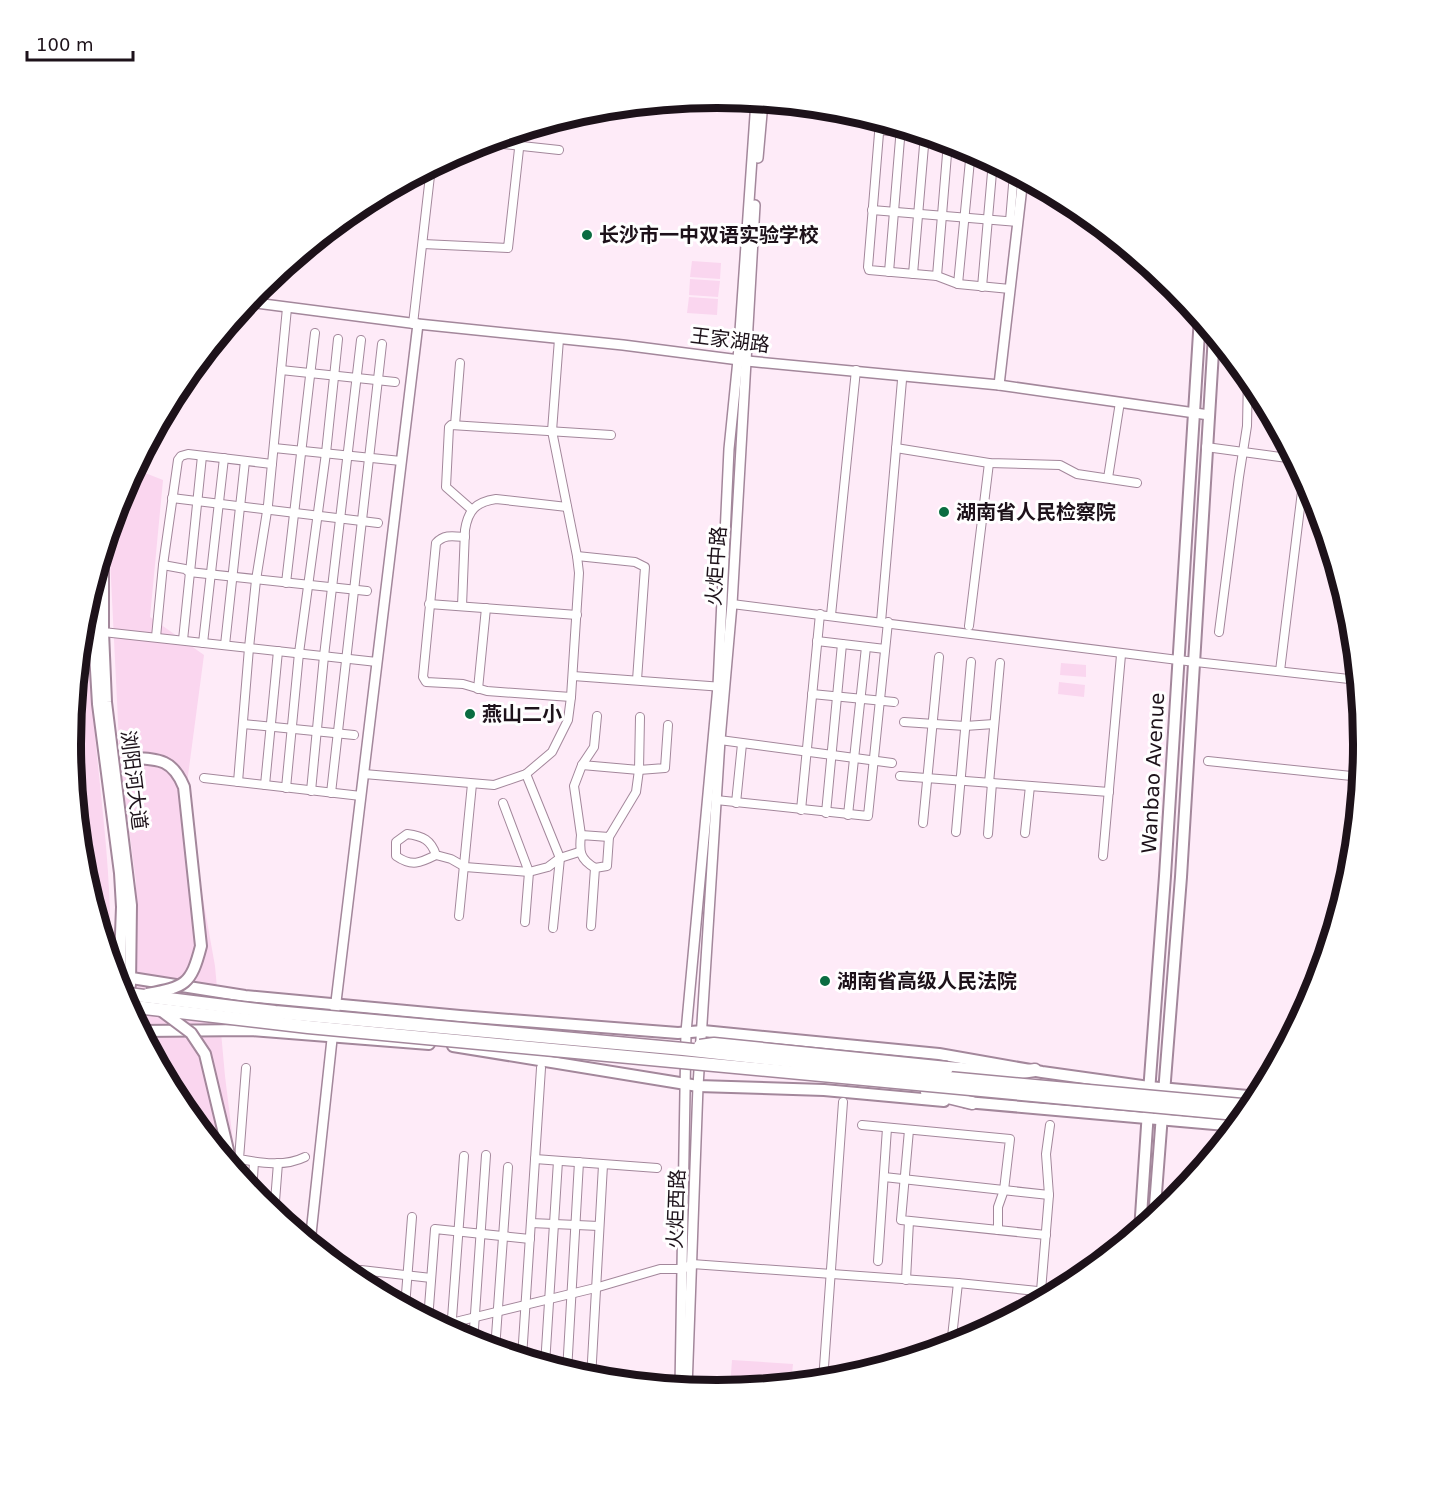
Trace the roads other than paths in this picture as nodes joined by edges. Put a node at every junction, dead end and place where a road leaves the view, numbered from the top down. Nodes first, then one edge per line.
1 (756, 109) edge
2 (762, 109) edge
3 (879, 130) edge
4 (901, 136) edge
5 (520, 140) edge
6 (922, 142) edge
7 (506, 144) edge
8 (519, 146) junction
9 (559, 150) dead end
10 (947, 151) edge
11 (970, 160) edge
12 (992, 171) edge
13 (430, 177) edge
14 (1014, 182) edge
15 (1021, 186) edge
16 (872, 210) junction
17 (894, 212) junction
18 (918, 214) junction
19 (943, 216) junction
20 (964, 218) junction
21 (987, 220) junction
22 (1014, 222) junction
23 (423, 244) junction
24 (889, 272) junction
25 (913, 274) junction
26 (937, 276) junction
27 (958, 284) junction
28 (982, 286) junction
29 (1010, 289) junction
30 (258, 304) edge
31 (287, 308) junction
32 (416, 324) junction
33 (1199, 329) edge
34 (315, 333) dead end
35 (338, 339) dead end
36 (560, 339) junction
37 (361, 340) dead end
38 (382, 344) dead end
39 (1213, 346) edge
40 (742, 360) junction
41 (460, 363) dead end
42 (281, 370) junction
43 (856, 370) junction
44 (311, 373) junction
45 (334, 375) junction
46 (357, 377) junction
47 (378, 380) junction
48 (902, 380) dead end
49 (395, 382) dead end
50 (999, 385) junction
51 (1248, 392) edge
52 (1120, 402) junction
53 (1194, 413) junction
54 (1209, 415) junction
55 (455, 425) junction
56 (552, 431) junction
57 (611, 435) dead end
58 (1206, 447) junction
59 (274, 448) junction
60 (896, 448) junction
61 (303, 451) junction
62 (1244, 451) junction
63 (326, 453) junction
64 (202, 456) junction
65 (349, 456) junction
66 (1285, 457) edge
67 (224, 458) junction
68 (370, 458) junction
69 (245, 461) junction
70 (401, 461) junction
71 (989, 463) junction
72 (272, 464) junction
73 (1108, 478) junction
74 (1137, 483) dead end
75 (1302, 492) edge
76 (172, 498) junction
77 (196, 501) junction
78 (219, 504) junction
79 (240, 507) junction
80 (567, 507) junction
81 (471, 509) junction
82 (267, 510) junction
83 (295, 514) junction
84 (318, 516) junction
85 (341, 519) junction
86 (362, 521) junction
87 (378, 523) dead end
88 (465, 537) junction
89 (577, 556) junction
90 (163, 565) junction
91 (189, 572) junction
92 (210, 574) junction
93 (232, 577) junction
94 (103, 580) edge
95 (256, 580) junction
96 (286, 584) junction
97 (309, 586) junction
98 (332, 588) junction
99 (354, 590) junction
100 (367, 591) dead end
101 (429, 604) junction
102 (732, 604) junction
103 (462, 606) junction
104 (486, 608) junction
105 (94, 614) edge
106 (820, 614) junction
107 (577, 615) junction
108 (831, 615) junction
109 (884, 622) junction
110 (969, 626) dead end
111 (103, 632) junction
112 (1219, 632) dead end
113 (156, 637) junction
114 (183, 640) junction
115 (817, 641) junction
116 (203, 643) junction
117 (842, 644) junction
118 (225, 645) junction
119 (866, 646) junction
120 (249, 648) junction
121 (885, 649) junction
122 (278, 651) junction
123 (299, 653) junction
124 (1120, 655) dead end
125 (324, 656) junction
126 (939, 657) dead end
127 (346, 658) junction
128 (1178, 660) junction
129 (1194, 661) junction
130 (377, 662) junction
131 (971, 662) dead end
132 (999, 663) dead end
133 (1280, 671) junction
134 (573, 676) junction
135 (1351, 679) edge
136 (637, 680) junction
137 (721, 686) junction
138 (478, 689) junction
139 (812, 694) junction
140 (837, 696) junction
141 (571, 697) junction
142 (860, 698) junction
143 (880, 700) junction
144 (894, 702) dead end
145 (597, 716) dead end
146 (640, 717) dead end
147 (904, 722) dead end
148 (243, 724) junction
149 (933, 724) junction
150 (994, 724) junction
151 (669, 725) dead end
152 (965, 726) junction
153 (270, 727) junction
154 (291, 730) junction
155 (317, 732) junction
156 (337, 734) junction
157 (354, 735) dead end
158 (720, 740) junction
159 (742, 744) junction
160 (807, 753) junction
161 (831, 756) junction
162 (109, 759) junction
163 (854, 759) junction
164 (874, 761) junction
165 (1208, 761) dead end
166 (892, 763) dead end
167 (582, 765) junction
168 (639, 770) junction
169 (364, 774) junction
170 (526, 774) junction
171 (900, 776) dead end
172 (1353, 776) edge
173 (204, 778) dead end
174 (928, 778) junction
175 (961, 781) junction
176 (238, 782) junction
177 (991, 783) junction
178 (472, 784) junction
179 (265, 785) junction
180 (1030, 786) junction
181 (286, 788) junction
182 (311, 791) junction
183 (1108, 792) junction
184 (331, 793) junction
185 (361, 796) junction
186 (716, 800) junction
187 (502, 803) dead end
188 (736, 803) junction
189 (801, 810) junction
190 (826, 813) junction
191 (848, 815) junction
192 (923, 823) dead end
193 (956, 832) dead end
194 (1025, 833) dead end
195 (988, 834) dead end
196 (581, 835) junction
197 (609, 837) junction
198 (579, 852) junction
199 (436, 855) junction
200 (1103, 856) dead end
201 (560, 858) junction
202 (465, 867) junction
203 (595, 868) junction
204 (529, 872) junction
205 (459, 916) dead end
206 (525, 922) dead end
207 (591, 926) dead end
208 (553, 928) dead end
209 (124, 974) edge
210 (125, 977) edge
211 (132, 994) edge
212 (142, 995) junction
213 (336, 1005) junction
214 (138, 1007) edge
215 (158, 1008) junction
216 (150, 1031) edge
217 (703, 1031) junction
218 (686, 1032) junction
219 (333, 1037) junction
220 (683, 1049) junction
221 (686, 1063) junction
222 (246, 1068) dead end
223 (541, 1068) dead end
224 (1035, 1070) junction
225 (685, 1083) junction
226 (698, 1086) junction
227 (1149, 1087) junction
228 (1164, 1088) junction
229 (1248, 1096) edge
230 (843, 1101) dead end
231 (972, 1103) junction
232 (1242, 1105) edge
233 (1235, 1114) edge
234 (1147, 1118) junction
235 (1161, 1119) junction
236 (862, 1125) dead end
237 (1050, 1125) dead end
238 (1227, 1125) edge
239 (887, 1128) junction
240 (909, 1130) junction
241 (227, 1149) edge
242 (486, 1155) dead end
243 (464, 1156) dead end
244 (305, 1158) dead end
245 (535, 1159) junction
246 (558, 1161) junction
247 (254, 1162) junction
248 (579, 1162) junction
249 (278, 1163) junction
250 (603, 1164) junction
251 (508, 1167) dead end
252 (657, 1168) dead end
253 (884, 1177) junction
254 (253, 1179) edge
255 (905, 1179) junction
256 (1004, 1190) junction
257 (1049, 1195) junction
258 (275, 1202) edge
259 (1155, 1207) edge
260 (412, 1217) dead end
261 (1141, 1220) edge
262 (909, 1221) junction
263 (531, 1222) junction
264 (554, 1224) junction
265 (576, 1225) junction
266 (599, 1226) junction
267 (998, 1230) junction
268 (458, 1232) junction
269 (311, 1233) edge
270 (480, 1234) junction
271 (1046, 1235) junction
272 (502, 1236) junction
273 (530, 1239) junction
274 (878, 1261) dead end
275 (687, 1266) junction
276 (361, 1272) edge
277 (831, 1274) junction
278 (407, 1275) junction
279 (431, 1278) junction
280 (906, 1280) junction
281 (957, 1283) junction
282 (595, 1288) junction
283 (1041, 1291) joint
284 (572, 1294) junction
285 (405, 1299) edge
286 (550, 1300) junction
287 (525, 1305) junction
288 (429, 1311) edge
289 (497, 1312) junction
290 (475, 1317) junction
291 (451, 1323) edge
292 (452, 1323) edge
293 (474, 1333) edge
294 (952, 1336) edge
295 (495, 1341) edge
296 (522, 1350) edge
297 (546, 1357) edge
298 (568, 1363) edge
299 (591, 1369) edge
300 (824, 1372) edge
301 (680, 1380) edge
302 (687, 1380) edge

1 - 40 street
2 - 40 street, 火炬中路
3 - 16 street
4 - 17 street
5 - 8 street
6 - 18 street
7 - 8 street
8 - 9 street
8 - 23 street
10 - 19 street
11 - 20 street
12 - 21 street
13 - 23 street
14 - 22 street
15 - 22 street
16 - 17 street
16 - 24 street
17 - 18 street
17 - 24 street
18 - 19 street
18 - 25 street
19 - 20 street
19 - 26 street
20 - 21 street
20 - 27 street
21 - 22 street
21 - 28 street
22 - 29 street
23 - 32 street
24 - 25 street
25 - 26 street
26 - 27 street
27 - 28 street
28 - 29 street
29 - 50 street
30 - 31 street, 王家湖路
31 - 32 street, 王家湖路
31 - 42 street
32 - 36 street, 王家湖路
32 - 70 street
33 - 53 main road, Wanbao Avenue
34 - 44 street
35 - 45 street
36 - 40 street, 王家湖路
36 - 56 street
37 - 46 street
38 - 47 street
39 - 54 main road, Wanbao Avenue
40 - 43 street, 王家湖路
40 - 102 street, 火炬中路
40 - 137 street
41 - 55 street
42 - 44 street
42 - 59 street
43 - 50 street, 王家湖路
43 - 108 street
44 - 45 street
44 - 61 street
45 - 46 street
45 - 63 street
46 - 47 street
46 - 65 street
47 - 49 street
47 - 68 street
48 - 60 street
50 - 52 street, 王家湖路
51 - 62 street
52 - 53 street, 王家湖路
52 - 73 street
53 - 54 street, 王家湖路
53 - 128 main road, Wanbao Avenue
54 - 58 main road, Wanbao Avenue
55 - 56 street
55 - 81 street
56 - 57 street
56 - 80 street
58 - 62 street
58 - 129 main road, Wanbao Avenue
59 - 61 street
59 - 72 street
60 - 71 street
60 - 109 street
61 - 63 street
61 - 83 street
62 - 66 street
62 - 112 street
63 - 65 street
63 - 84 street
64 - 67 street
64 - 76 street
64 - 77 street
65 - 68 street
65 - 85 street
67 - 69 street
67 - 78 street
68 - 70 street
68 - 86 street
69 - 72 street
69 - 79 street
70 - 130 street
71 - 73 street
71 - 110 street
72 - 82 street
73 - 74 street
75 - 133 street
76 - 77 street
76 - 90 street
77 - 78 street
77 - 91 street
78 - 79 street
78 - 92 street
79 - 82 street
79 - 93 street
80 - 81 street
80 - 89 street
81 - 88 street
82 - 83 street
82 - 95 street
83 - 84 street
83 - 96 street
84 - 85 street
84 - 97 street
85 - 86 street
85 - 98 street
86 - 87 street
86 - 99 street
88 - 101 street
88 - 103 street
89 - 107 street
89 - 136 street
90 - 91 street
90 - 113 street
91 - 92 street
91 - 114 street
92 - 93 street
92 - 116 street
93 - 95 street
93 - 118 street
94 - 111 main road, 浏阳河大道
95 - 96 street
95 - 120 street
96 - 97 street
97 - 98 street
97 - 123 street
98 - 99 street
98 - 125 street
99 - 100 street
99 - 127 street
101 - 103 street
101 - 138 street
102 - 106 street
102 - 137 street, 火炬中路
103 - 104 street
104 - 107 street
104 - 138 street
105 - 162 main road, 浏阳河大道
106 - 108 street
106 - 115 street
107 - 134 street
108 - 109 street
109 - 121 street
109 - 128 street
111 - 113 street
111 - 162 main road, 浏阳河大道
113 - 114 street
114 - 116 street
115 - 117 street
115 - 139 street
116 - 118 street
117 - 119 street
117 - 140 street
118 - 120 street
119 - 121 street
119 - 142 street
120 - 122 street
120 - 148 street
121 - 143 street
122 - 123 street
122 - 153 street
123 - 125 street
123 - 154 street
124 - 183 street
125 - 127 street
125 - 155 street
126 - 149 street
127 - 130 street
127 - 156 street
128 - 129 street
128 - 227 main road, Wanbao Avenue
129 - 133 street
129 - 228 main road, Wanbao Avenue
130 - 169 street
131 - 152 street
132 - 150 street
133 - 135 street
134 - 136 street
134 - 141 street
136 - 137 street
137 - 158 street, 火炬中路
137 - 218 street, 火炬西路
138 - 141 street
139 - 140 street
139 - 160 street
140 - 142 street
140 - 161 street
141 - 170 street
142 - 143 street
142 - 163 street
143 - 144 street
143 - 164 street
145 - 167 street
146 - 168 street
147 - 149 street
148 - 153 street
148 - 176 street
149 - 152 street
149 - 174 street
150 - 152 street
150 - 177 street
151 - 168 street
152 - 175 street
153 - 154 street
153 - 179 street
154 - 155 street
154 - 181 street
155 - 156 street
155 - 182 street
156 - 157 street
156 - 184 street
158 - 159 street
158 - 186 street, 火炬中路
159 - 160 street
159 - 188 street
160 - 161 street
160 - 189 street
161 - 163 street
161 - 190 street
162 - 209 main road, 浏阳河大道
162 - 212 main road, bridge
163 - 164 street
163 - 191 street
164 - 166 street
164 - 191 street
165 - 172 street
167 - 168 street
167 - 196 street
168 - 197 street
169 - 178 street
169 - 185 street
170 - 178 street
170 - 201 street
171 - 174 street
173 - 176 street
174 - 175 street
174 - 192 street
175 - 177 street
175 - 193 street
176 - 179 street
177 - 180 street
177 - 195 street
178 - 202 street
179 - 181 street
180 - 183 street
180 - 194 street
181 - 182 street
182 - 184 street
183 - 200 street
184 - 185 street
185 - 213 street
186 - 188 street
186 - 217 street, 火炬中路
187 - 204 street
188 - 189 street
189 - 190 street
190 - 191 street
196 - 197 street
196 - 198 street
197 - 203 street
198 - 201 street
198 - 203 street
199 - 199 street
199 - 202 street
201 - 204 street
201 - 208 street
202 - 204 street
202 - 205 street
203 - 207 street
204 - 206 street
210 - 213 main road
211 - 212 highway, bridge
212 - 220 highway, bridge
213 - 218 main road
213 - 219 street
214 - 215 highway, bridge
215 - 221 highway, bridge
215 - 241 main road, bridge
216 - 219 main road
217 - 218 main road
217 - 224 main road
217 - 226 street, 火炬西路
218 - 225 street, 火炬西路
219 - 225 main road
219 - 269 street
220 - 224 highway, bridge
220 - 232 highway, bridge
221 - 231 highway, bridge
221 - 233 highway, bridge
222 - 247 street
223 - 245 street
224 - 227 main road
225 - 226 main road
225 - 275 street, 火炬西路
226 - 231 main road
226 - 275 street, 火炬西路
227 - 228 main road
227 - 234 main road, Wanbao Avenue
228 - 229 main road
228 - 235 main road, Wanbao Avenue
230 - 277 street
231 - 234 main road
234 - 235 main road
234 - 261 main road, Wanbao Avenue
235 - 238 main road
235 - 259 main road, Wanbao Avenue
236 - 239 street
237 - 257 street
239 - 240 street
239 - 253 street
240 - 255 street
240 - 256 street
242 - 270 street
243 - 268 street
244 - 249 street
245 - 246 street
245 - 263 street
246 - 248 street
246 - 264 street
247 - 249 street
247 - 254 street
248 - 250 street
248 - 265 street
249 - 258 street
250 - 252 street
250 - 266 street
251 - 272 street
253 - 255 street
253 - 274 street
255 - 256 street
255 - 262 street
256 - 257 street
256 - 267 street
257 - 271 street
260 - 278 street
262 - 267 street
262 - 280 street
263 - 264 street
263 - 273 street
264 - 265 street
264 - 286 street
265 - 266 street
265 - 284 street
266 - 282 street
267 - 271 street
268 - 270 street
268 - 279 street
268 - 291 street
270 - 272 street
270 - 290 street
271 - 283 street
272 - 273 street
272 - 289 street
273 - 287 street
275 - 277 street
275 - 282 street
275 - 301 street, 火炬西路
275 - 302 street, 火炬西路
276 - 278 street
277 - 280 street
277 - 300 street
278 - 279 street
278 - 285 street
279 - 288 street
280 - 281 street
281 - 283 street
281 - 294 street
282 - 284 street
282 - 299 street
284 - 286 street
284 - 298 street
286 - 287 street
286 - 297 street
287 - 289 street
287 - 296 street
289 - 290 street
289 - 295 street
290 - 292 street
290 - 293 street

